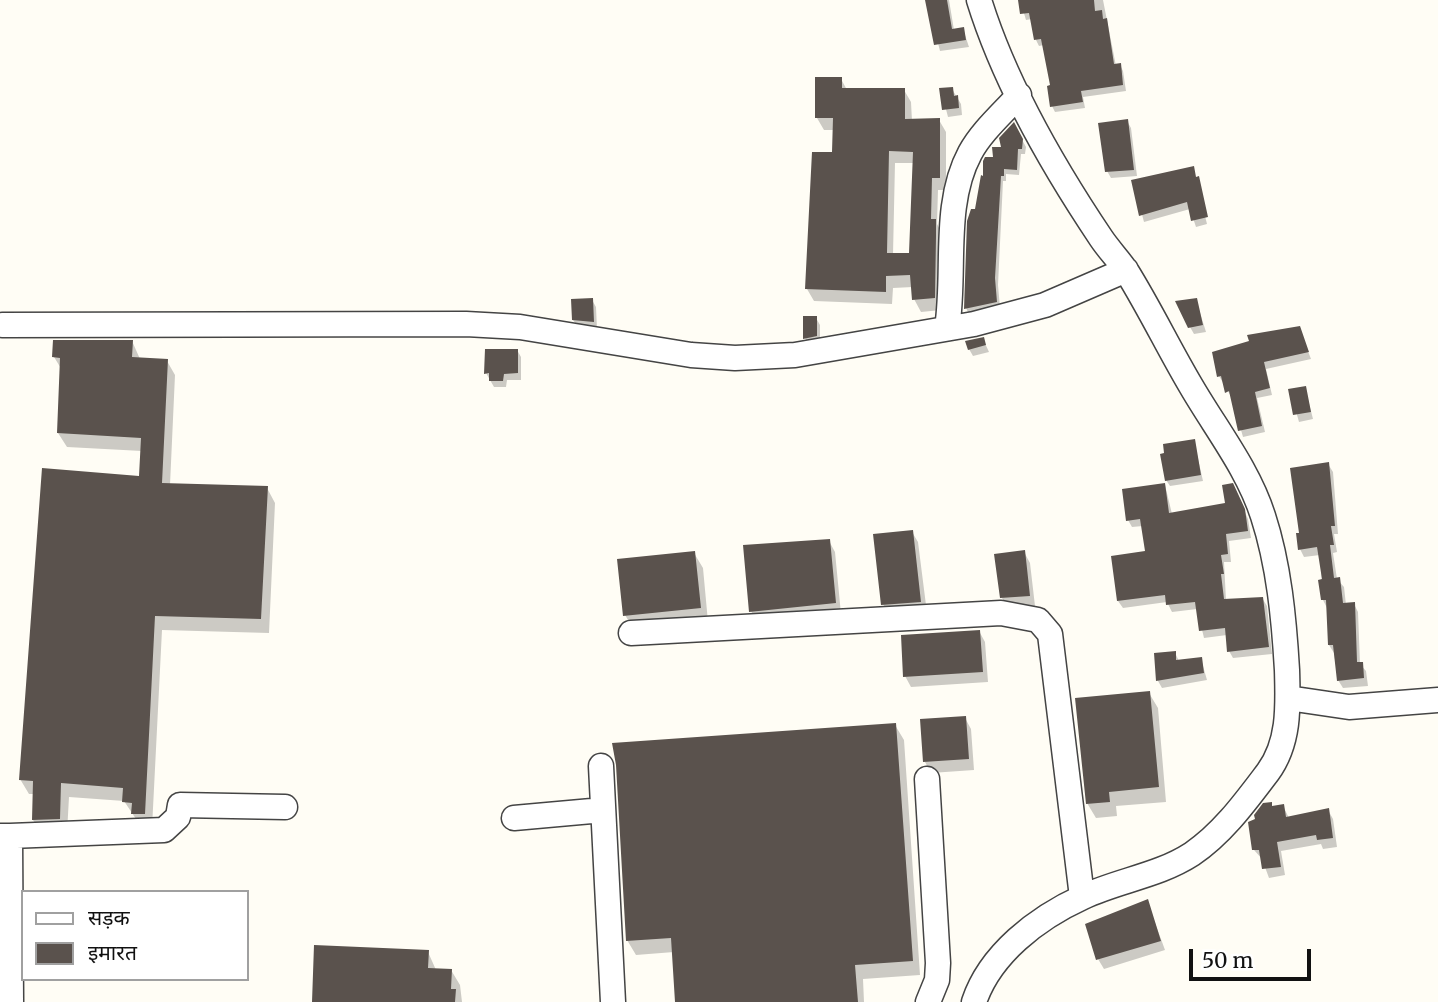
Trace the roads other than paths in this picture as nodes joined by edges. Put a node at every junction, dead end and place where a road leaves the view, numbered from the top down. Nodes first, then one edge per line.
1 (979, 0) edge
2 (1019, 95) junction
3 (1126, 270) junction
4 (2, 325) dead end
5 (947, 328) junction
6 (631, 633) dead end
7 (1288, 698) junction
8 (1438, 700) edge
9 (601, 766) dead end
10 (927, 779) dead end
11 (285, 807) dead end
12 (603, 810) junction
13 (514, 818) dead end
14 (5, 836) edge
15 (1082, 897) junction
16 (11, 1002) edge
17 (613, 1002) edge
18 (928, 1002) edge
19 (974, 1002) edge

1 - 2 street
2 - 3 street
2 - 5 street
3 - 5 street
3 - 7 street
4 - 5 street
6 - 15 street
7 - 8 street
7 - 15 street
9 - 12 street
10 - 18 street
11 - 14 street
12 - 13 street
12 - 17 street
14 - 16 street
15 - 19 street

